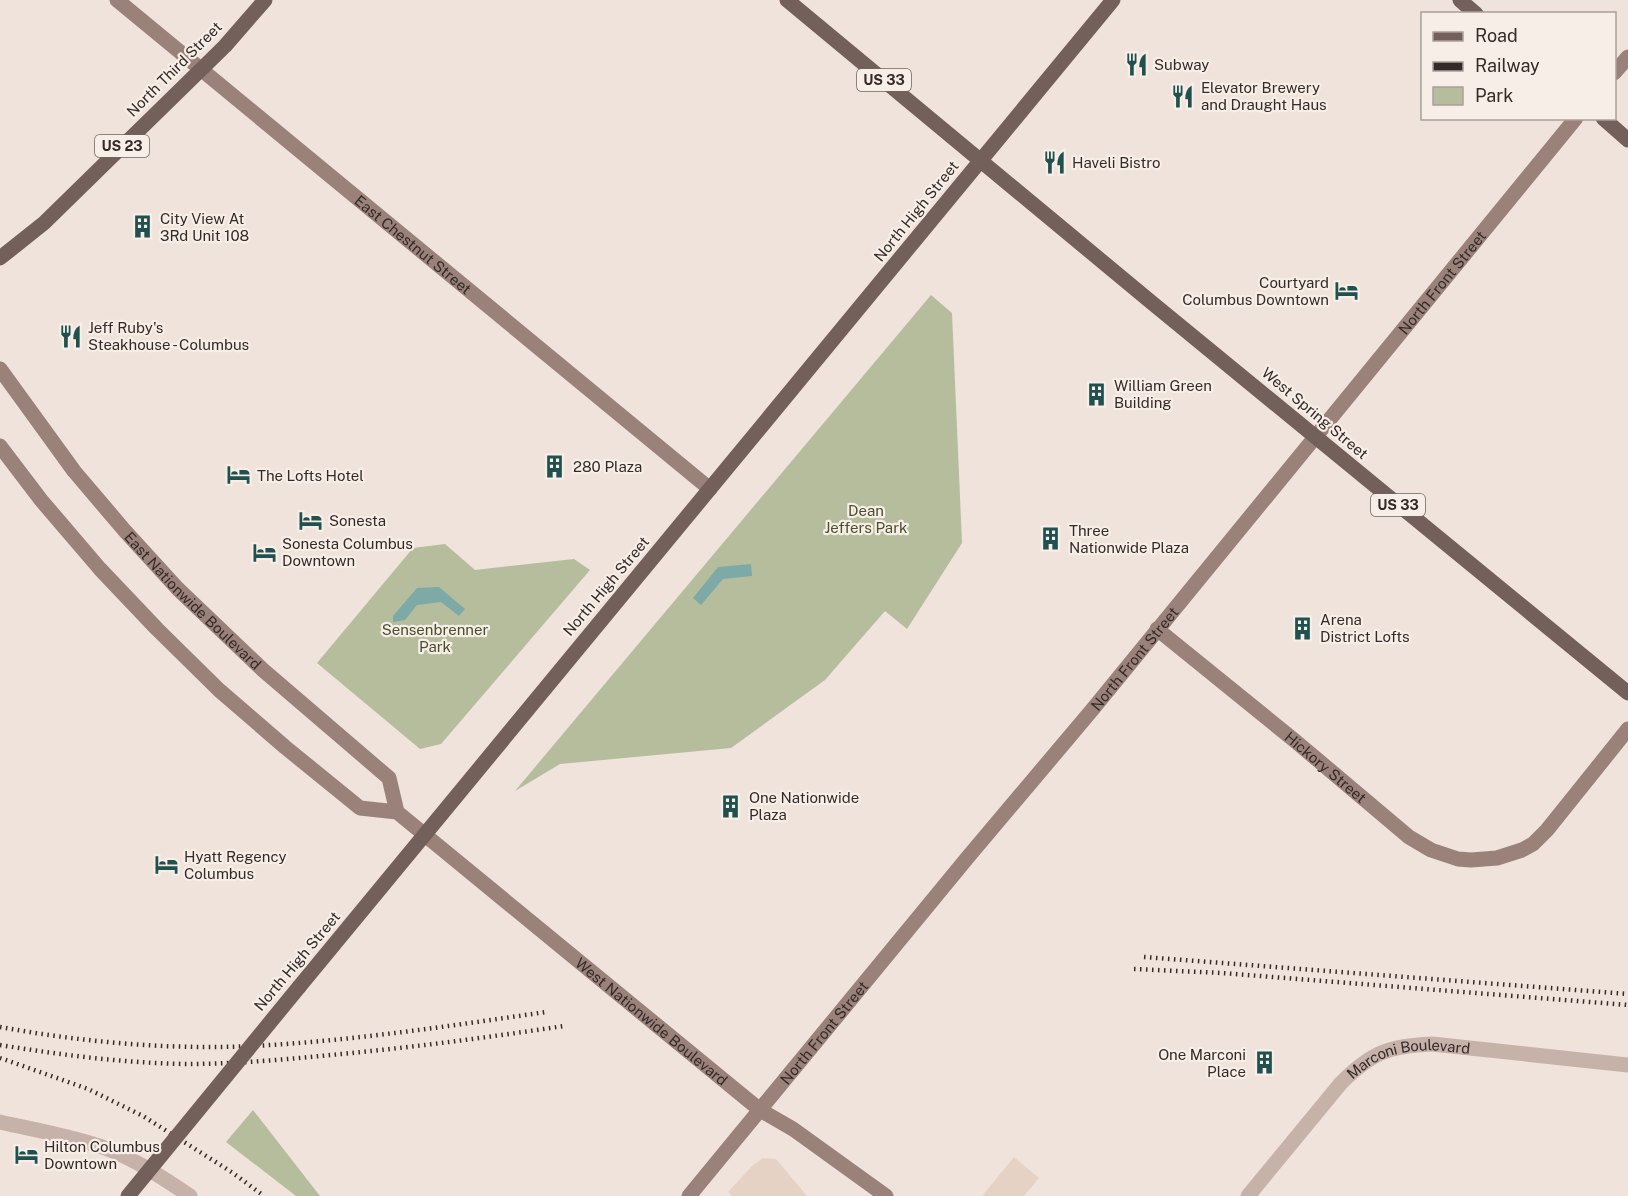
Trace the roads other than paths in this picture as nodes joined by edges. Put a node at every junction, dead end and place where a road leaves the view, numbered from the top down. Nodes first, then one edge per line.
1 (117, 0) edge
2 (266, 0) edge
3 (787, 0) edge
4 (1113, 0) edge
5 (1460, 0) edge
6 (1474, 12) edge
7 (1628, 57) edge
8 (201, 70) junction
9 (1616, 71) edge
10 (1574, 120) edge
11 (1605, 120) edge
12 (1628, 140) edge
13 (981, 160) junction
14 (0, 258) edge
15 (0, 369) edge
16 (1315, 436) junction
17 (0, 446) edge
18 (710, 489) junction
19 (1157, 629) junction
20 (1628, 693) edge
21 (1628, 729) edge
22 (397, 812) junction
23 (424, 835) junction
24 (1628, 1065) edge
25 (760, 1110) junction
26 (0, 1122) edge
27 (128, 1196) edge
28 (190, 1196) edge
29 (689, 1196) edge
30 (886, 1196) edge
31 (1248, 1196) edge

1 - 8 street, East Chestnut Street
2 - 8 main road, North Third Street / US 23
3 - 13 main road, US 33
4 - 13 main road, North High Street
5 - 6 main road
7 - 9 street
8 - 14 main road, North Third Street / US 23
8 - 18 street, East Chestnut Street
10 - 16 street, North Front Street
11 - 12 main road
13 - 16 main road, West Spring Street / US 33
13 - 18 main road, North High Street
15 - 22 street, East Nationwide Boulevard
16 - 19 street, North Front Street
16 - 20 main road, West Spring Street / US 33
17 - 22 street
18 - 23 main road, North High Street
19 - 21 street, Hickory Street
19 - 25 street, North Front Street
22 - 23 street
23 - 25 street, West Nationwide Boulevard
23 - 27 main road, North High Street, bridge
24 - 31 street, Marconi Boulevard
25 - 29 street, North Front Street
25 - 30 street, West Nationwide Boulevard
26 - 28 street

